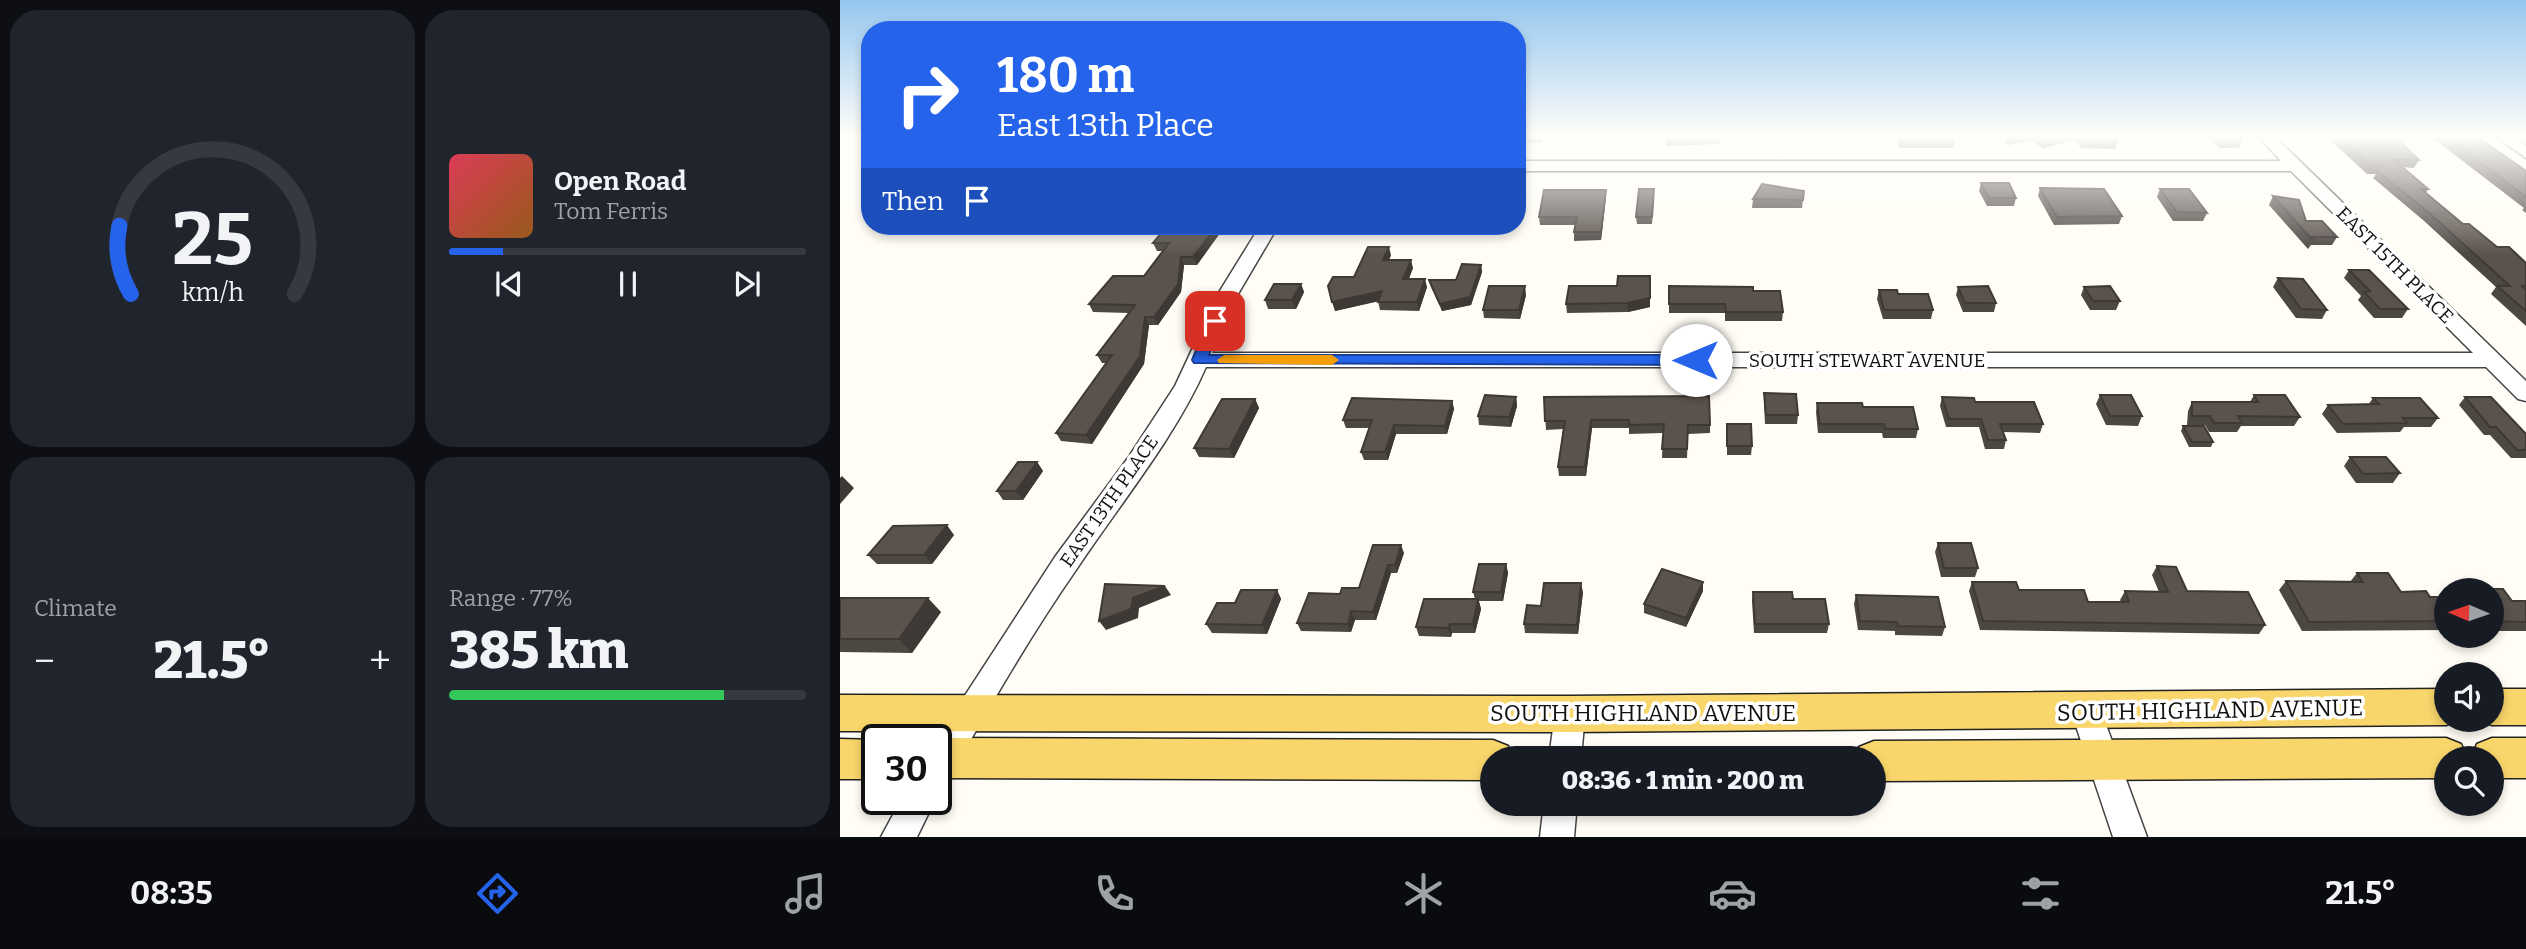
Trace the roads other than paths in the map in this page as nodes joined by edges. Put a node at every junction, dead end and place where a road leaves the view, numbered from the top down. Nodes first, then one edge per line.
1 (2304, 175) edge
2 (1264, 235) edge
3 (1200, 360) junction
4 (2491, 360) junction
5 (2526, 394) edge
6 (2504, 707) edge
7 (2526, 707) edge
8 (2434, 708) edge
9 (2086, 711) junction
10 (970, 712) junction
11 (840, 713) edge
12 (1570, 714) junction
13 (952, 740) edge
14 (1566, 746) edge
15 (861, 758) edge
16 (2434, 758) edge
17 (2504, 758) edge
18 (2526, 758) edge
19 (840, 759) edge
20 (1480, 760) edge
21 (1886, 761) edge
22 (2104, 761) junction
23 (952, 762) edge
24 (910, 815) edge
25 (1559, 816) edge
26 (898, 837) edge
27 (1557, 837) edge
28 (2130, 837) edge

1 - 4 street, EAST 15TH PLACE
2 - 3 street, EAST 13TH PLACE
3 - 4 street, SOUTH STEWART AVENUE
3 - 10 street, EAST 13TH PLACE
4 - 5 street, EAST 15TH PLACE
6 - 7 main road
8 - 9 main road, SOUTH HIGHLAND AVENUE
9 - 12 main road, SOUTH HIGHLAND AVENUE
9 - 22 street
10 - 11 main road, SOUTH HIGHLAND AVENUE
10 - 12 main road, SOUTH HIGHLAND AVENUE
10 - 13 street, EAST 13TH PLACE
12 - 14 street
15 - 19 main road
16 - 22 main road
17 - 18 main road
20 - 23 main road
21 - 22 main road
22 - 28 street
24 - 26 street
25 - 27 street

